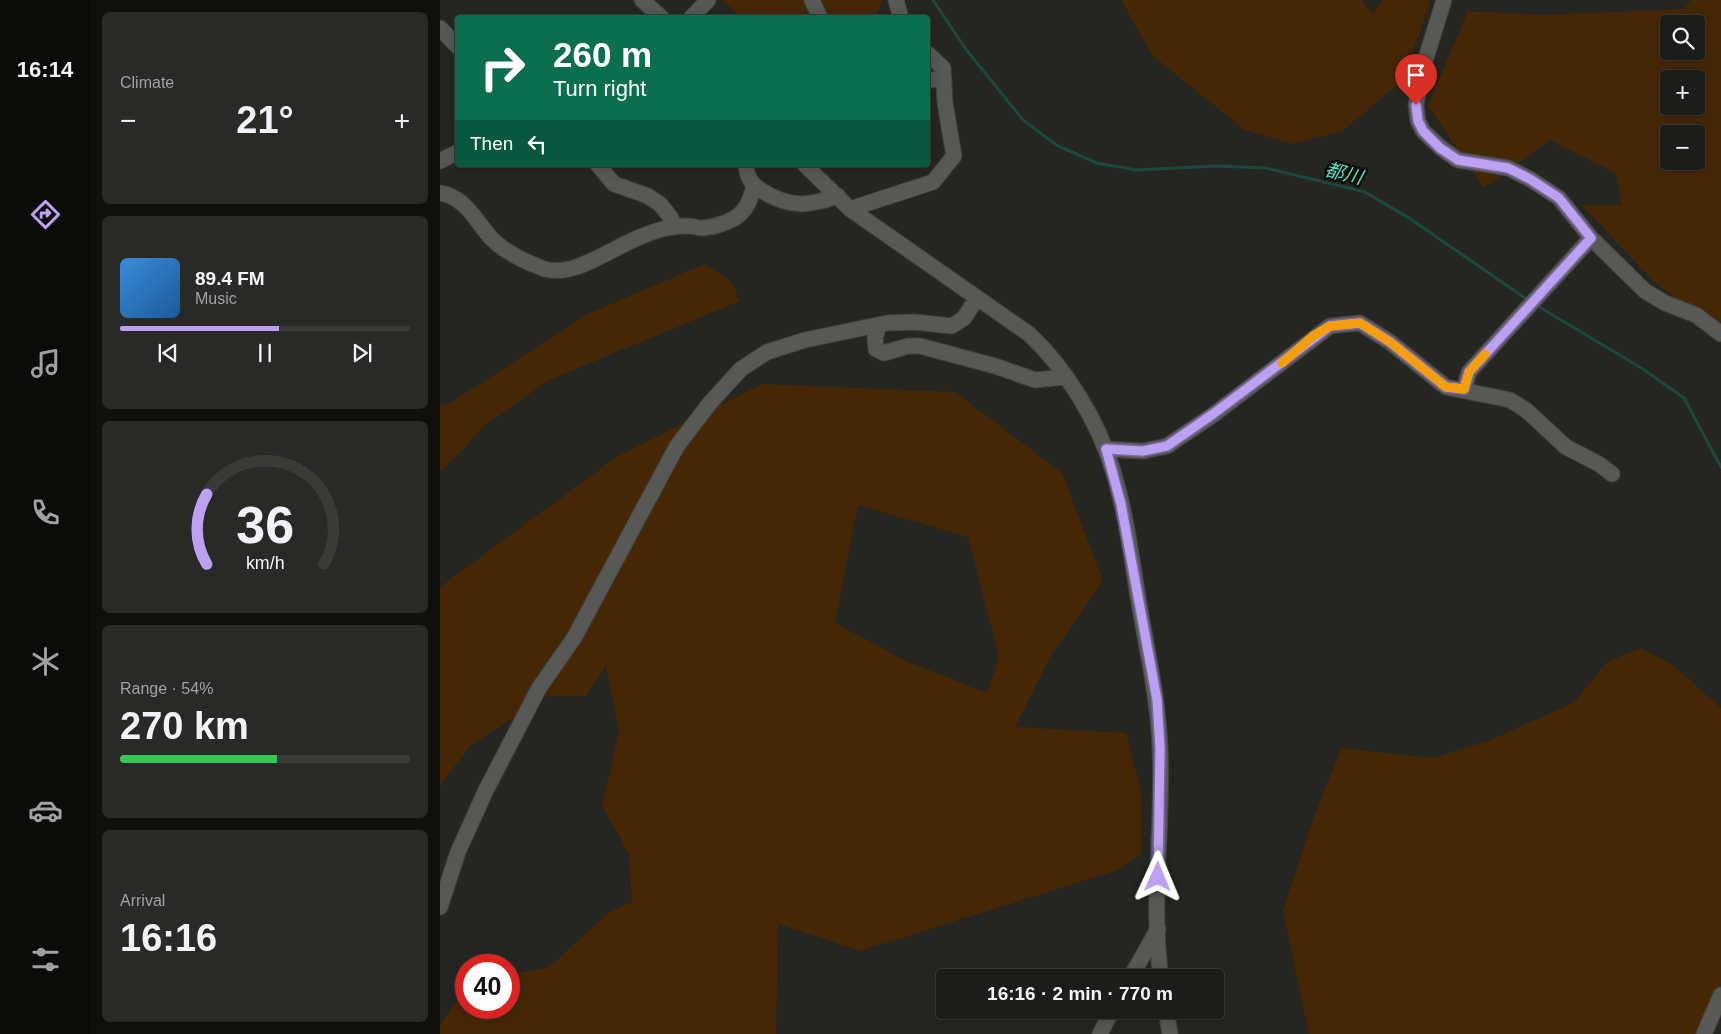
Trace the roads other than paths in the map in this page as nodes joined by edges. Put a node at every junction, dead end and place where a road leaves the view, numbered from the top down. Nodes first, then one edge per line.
1 (642, 0) edge
2 (708, 0) edge
3 (812, 0) edge
4 (896, 0) edge
5 (1444, 0) edge
6 (659, 15) edge
7 (693, 15) edge
8 (819, 15) edge
9 (900, 15) edge
10 (440, 28) edge
11 (455, 44) edge
12 (930, 56) edge
13 (944, 79) junction
14 (930, 80) edge
15 (455, 154) edge
16 (440, 161) edge
17 (600, 167) edge
18 (746, 167) edge
19 (807, 167) edge
20 (754, 187) junction
21 (440, 192) edge
22 (838, 196) junction
23 (850, 209) junction
24 (674, 227) junction
25 (1591, 238) junction
26 (977, 298) junction
27 (879, 325) junction
28 (1721, 334) edge
29 (1066, 378) junction
30 (1464, 389) junction
31 (1106, 449) junction
32 (1612, 474) dead end
33 (440, 907) edge
34 (1158, 928) junction
35 (1135, 969) edge
36 (1160, 969) edge
37 (1721, 995) edge
38 (1108, 1019) edge
39 (1168, 1019) edge
40 (1100, 1034) edge
41 (1170, 1034) edge
42 (1704, 1034) edge

1 - 6 street
2 - 7 street
3 - 8 street
4 - 9 street
5 - 25 street
10 - 11 street
12 - 13 street
13 - 14 street
13 - 23 street
15 - 16 street
17 - 24 street
18 - 20 street
19 - 22 street
20 - 22 street
20 - 24 street
21 - 24 street
22 - 23 street
23 - 26 street
25 - 28 street
25 - 30 street
26 - 27 street
26 - 29 street
27 - 29 street
27 - 33 street
29 - 31 street
30 - 31 street
30 - 32 street
31 - 34 street
34 - 35 street
34 - 36 street
37 - 42 street
38 - 40 street
39 - 41 street

